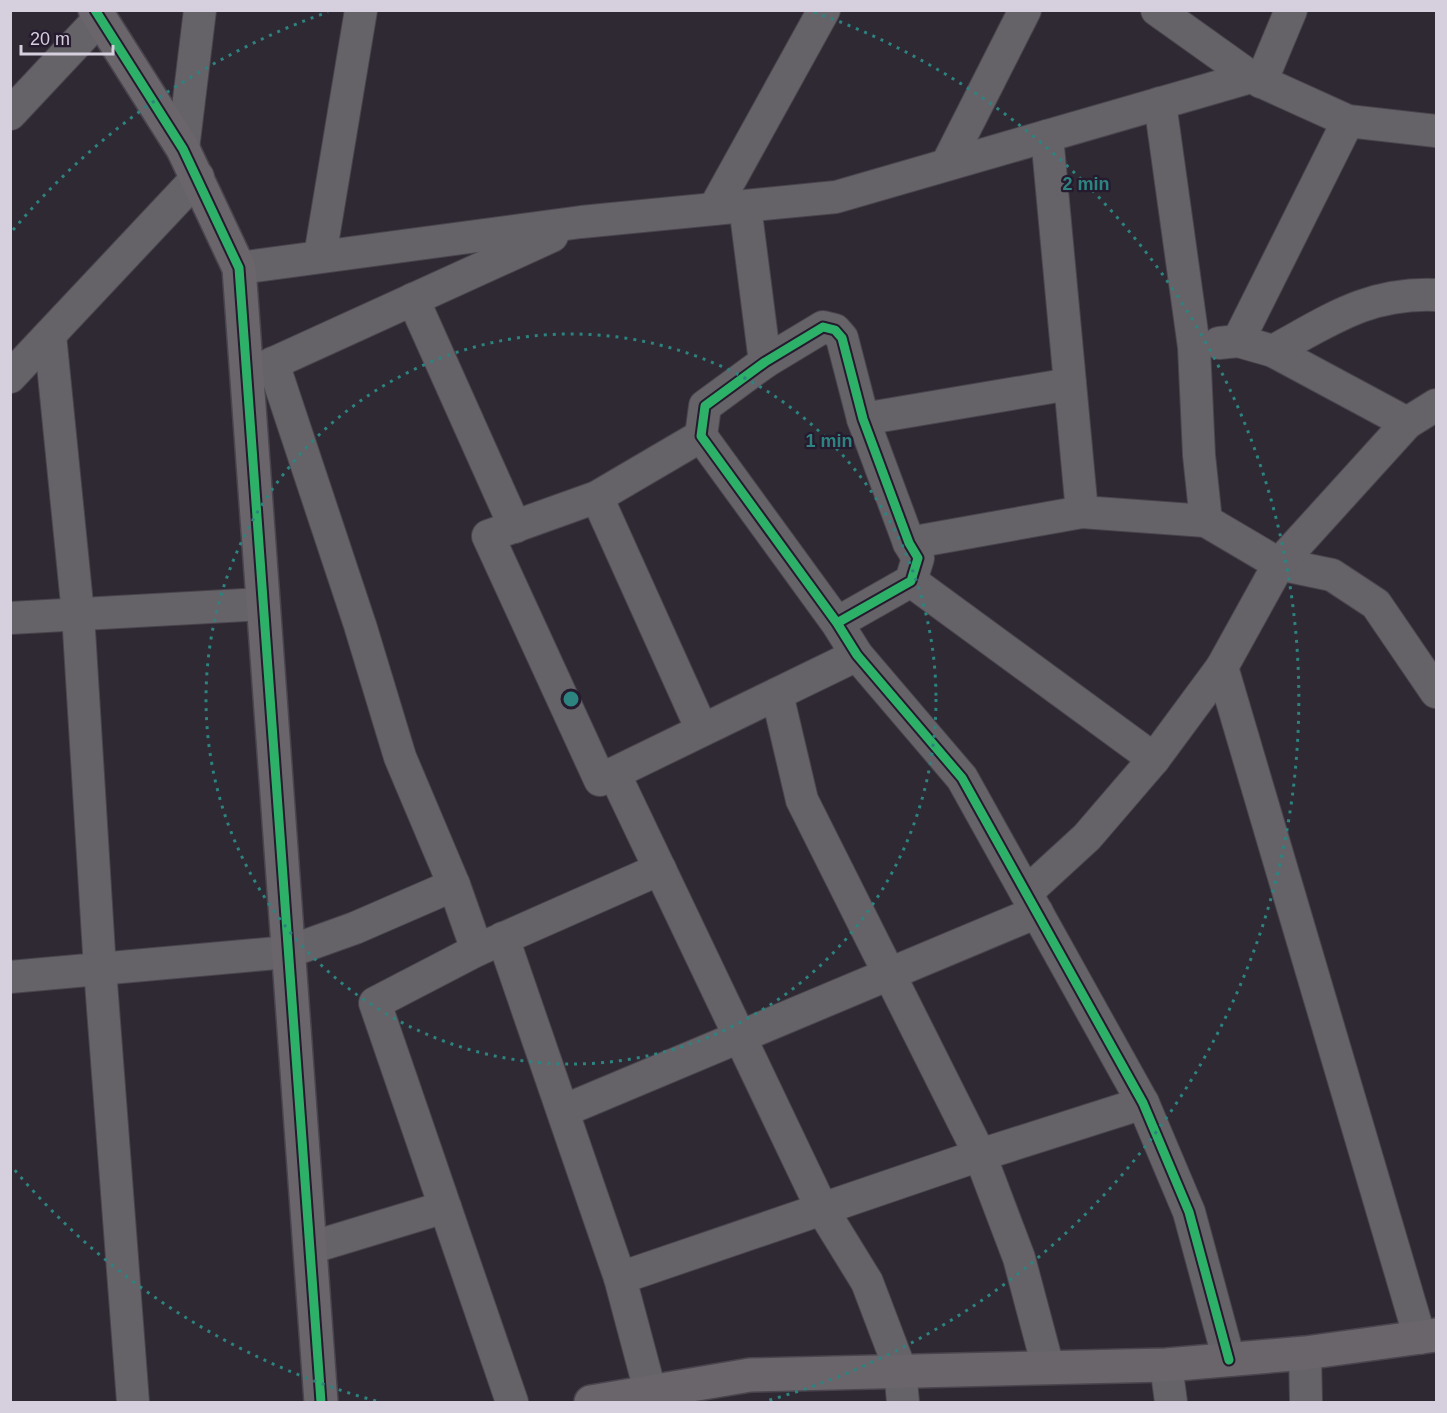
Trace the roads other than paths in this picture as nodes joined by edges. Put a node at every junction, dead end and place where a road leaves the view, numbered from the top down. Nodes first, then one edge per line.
1 (200, 10) edge
2 (361, 10) edge
3 (824, 10) edge
4 (1025, 10) edge
5 (1157, 10) edge
6 (1291, 10) edge
7 (98, 14) edge
8 (1256, 80) junction
9 (1160, 103) junction
10 (10, 114) edge
11 (1348, 121) junction
12 (1437, 131) edge
13 (1047, 136) junction
14 (183, 149) junction
15 (947, 164) junction
16 (198, 177) junction
17 (745, 206) junction
18 (714, 209) junction
19 (581, 222) junction
20 (320, 256) junction
21 (239, 268) junction
22 (1437, 295) edge
23 (412, 299) junction
24 (50, 335) junction
25 (1238, 341) junction
26 (1194, 347) junction
27 (1273, 351) junction
28 (765, 362) junction
29 (260, 369) junction
30 (10, 377) edge
31 (1070, 384) junction
32 (1437, 405) edge
33 (862, 419) junction
34 (1407, 423) junction
35 (701, 436) junction
36 (597, 497) junction
37 (1082, 512) junction
38 (1206, 521) junction
39 (514, 526) junction
40 (909, 543) junction
41 (1279, 564) junction
42 (911, 581) junction
43 (263, 604) junction
44 (78, 614) junction
45 (10, 618) edge
46 (837, 623) junction
47 (857, 656) junction
48 (1222, 667) junction
49 (1437, 692) edge
50 (777, 694) junction
51 (702, 730) junction
52 (1154, 759) junction
53 (614, 773) junction
54 (660, 869) junction
55 (454, 885) junction
56 (1032, 902) junction
57 (490, 944) junction
58 (288, 952) junction
59 (100, 969) junction
60 (889, 974) junction
61 (10, 977) edge
62 (740, 1037) junction
63 (1143, 1103) junction
64 (563, 1111) junction
65 (980, 1155) junction
66 (445, 1207) junction
67 (822, 1209) junction
68 (309, 1248) junction
69 (620, 1278) junction
70 (1428, 1336) edge
71 (1305, 1353) junction
72 (1229, 1360) junction
73 (1166, 1365) junction
74 (1048, 1367) junction
75 (900, 1369) junction
76 (652, 1396) edge
77 (133, 1402) edge
78 (321, 1402) edge
79 (512, 1402) edge
80 (591, 1402) edge
81 (903, 1402) edge
82 (1171, 1402) edge
83 (1306, 1402) edge

1 - 14 street
2 - 20 street
3 - 18 street
4 - 15 street
5 - 8 street
6 - 8 street
7 - 10 street
7 - 14 street
8 - 9 street
8 - 11 street
9 - 13 street
9 - 26 street
11 - 12 street
11 - 25 street
13 - 15 street
13 - 31 street
14 - 16 street
15 - 17 street
16 - 21 street
16 - 24 street
17 - 18 street
17 - 28 street
18 - 19 street
19 - 20 street
19 - 23 street
20 - 21 street
21 - 29 street
22 - 27 street
23 - 29 street
23 - 39 street
24 - 30 street
24 - 44 street
25 - 26 street
25 - 27 street
26 - 38 street
27 - 34 street
28 - 33 street
28 - 35 street
29 - 43 street
29 - 55 street
31 - 33 street
31 - 37 street
32 - 34 street
33 - 40 street
34 - 41 street
35 - 36 street
35 - 46 street
36 - 39 street
36 - 51 street
37 - 38 street
37 - 40 street
38 - 41 street
39 - 53 street
40 - 42 street
41 - 48 street
41 - 49 street
42 - 46 street
42 - 52 street
43 - 44 street
43 - 58 street
44 - 45 street
44 - 59 street
46 - 47 street
47 - 50 street
47 - 56 street
48 - 52 street
48 - 70 street
50 - 51 street
50 - 60 street
51 - 53 street
52 - 56 street
53 - 54 street
54 - 57 street
54 - 62 street
55 - 57 street
55 - 58 street
56 - 60 street
56 - 63 street
57 - 64 street
57 - 66 street
58 - 59 street
58 - 68 street
59 - 61 street
59 - 77 street
60 - 62 street
60 - 65 street
62 - 64 street
62 - 67 street
63 - 65 street
63 - 72 street
64 - 69 street
65 - 67 street
65 - 74 street
66 - 68 street
66 - 79 street
67 - 69 street
67 - 75 street
68 - 78 street
69 - 76 street
70 - 71 street
71 - 72 street
71 - 83 street
72 - 73 street
73 - 74 street
73 - 82 street
74 - 75 street
75 - 76 street
75 - 81 street
76 - 80 street

